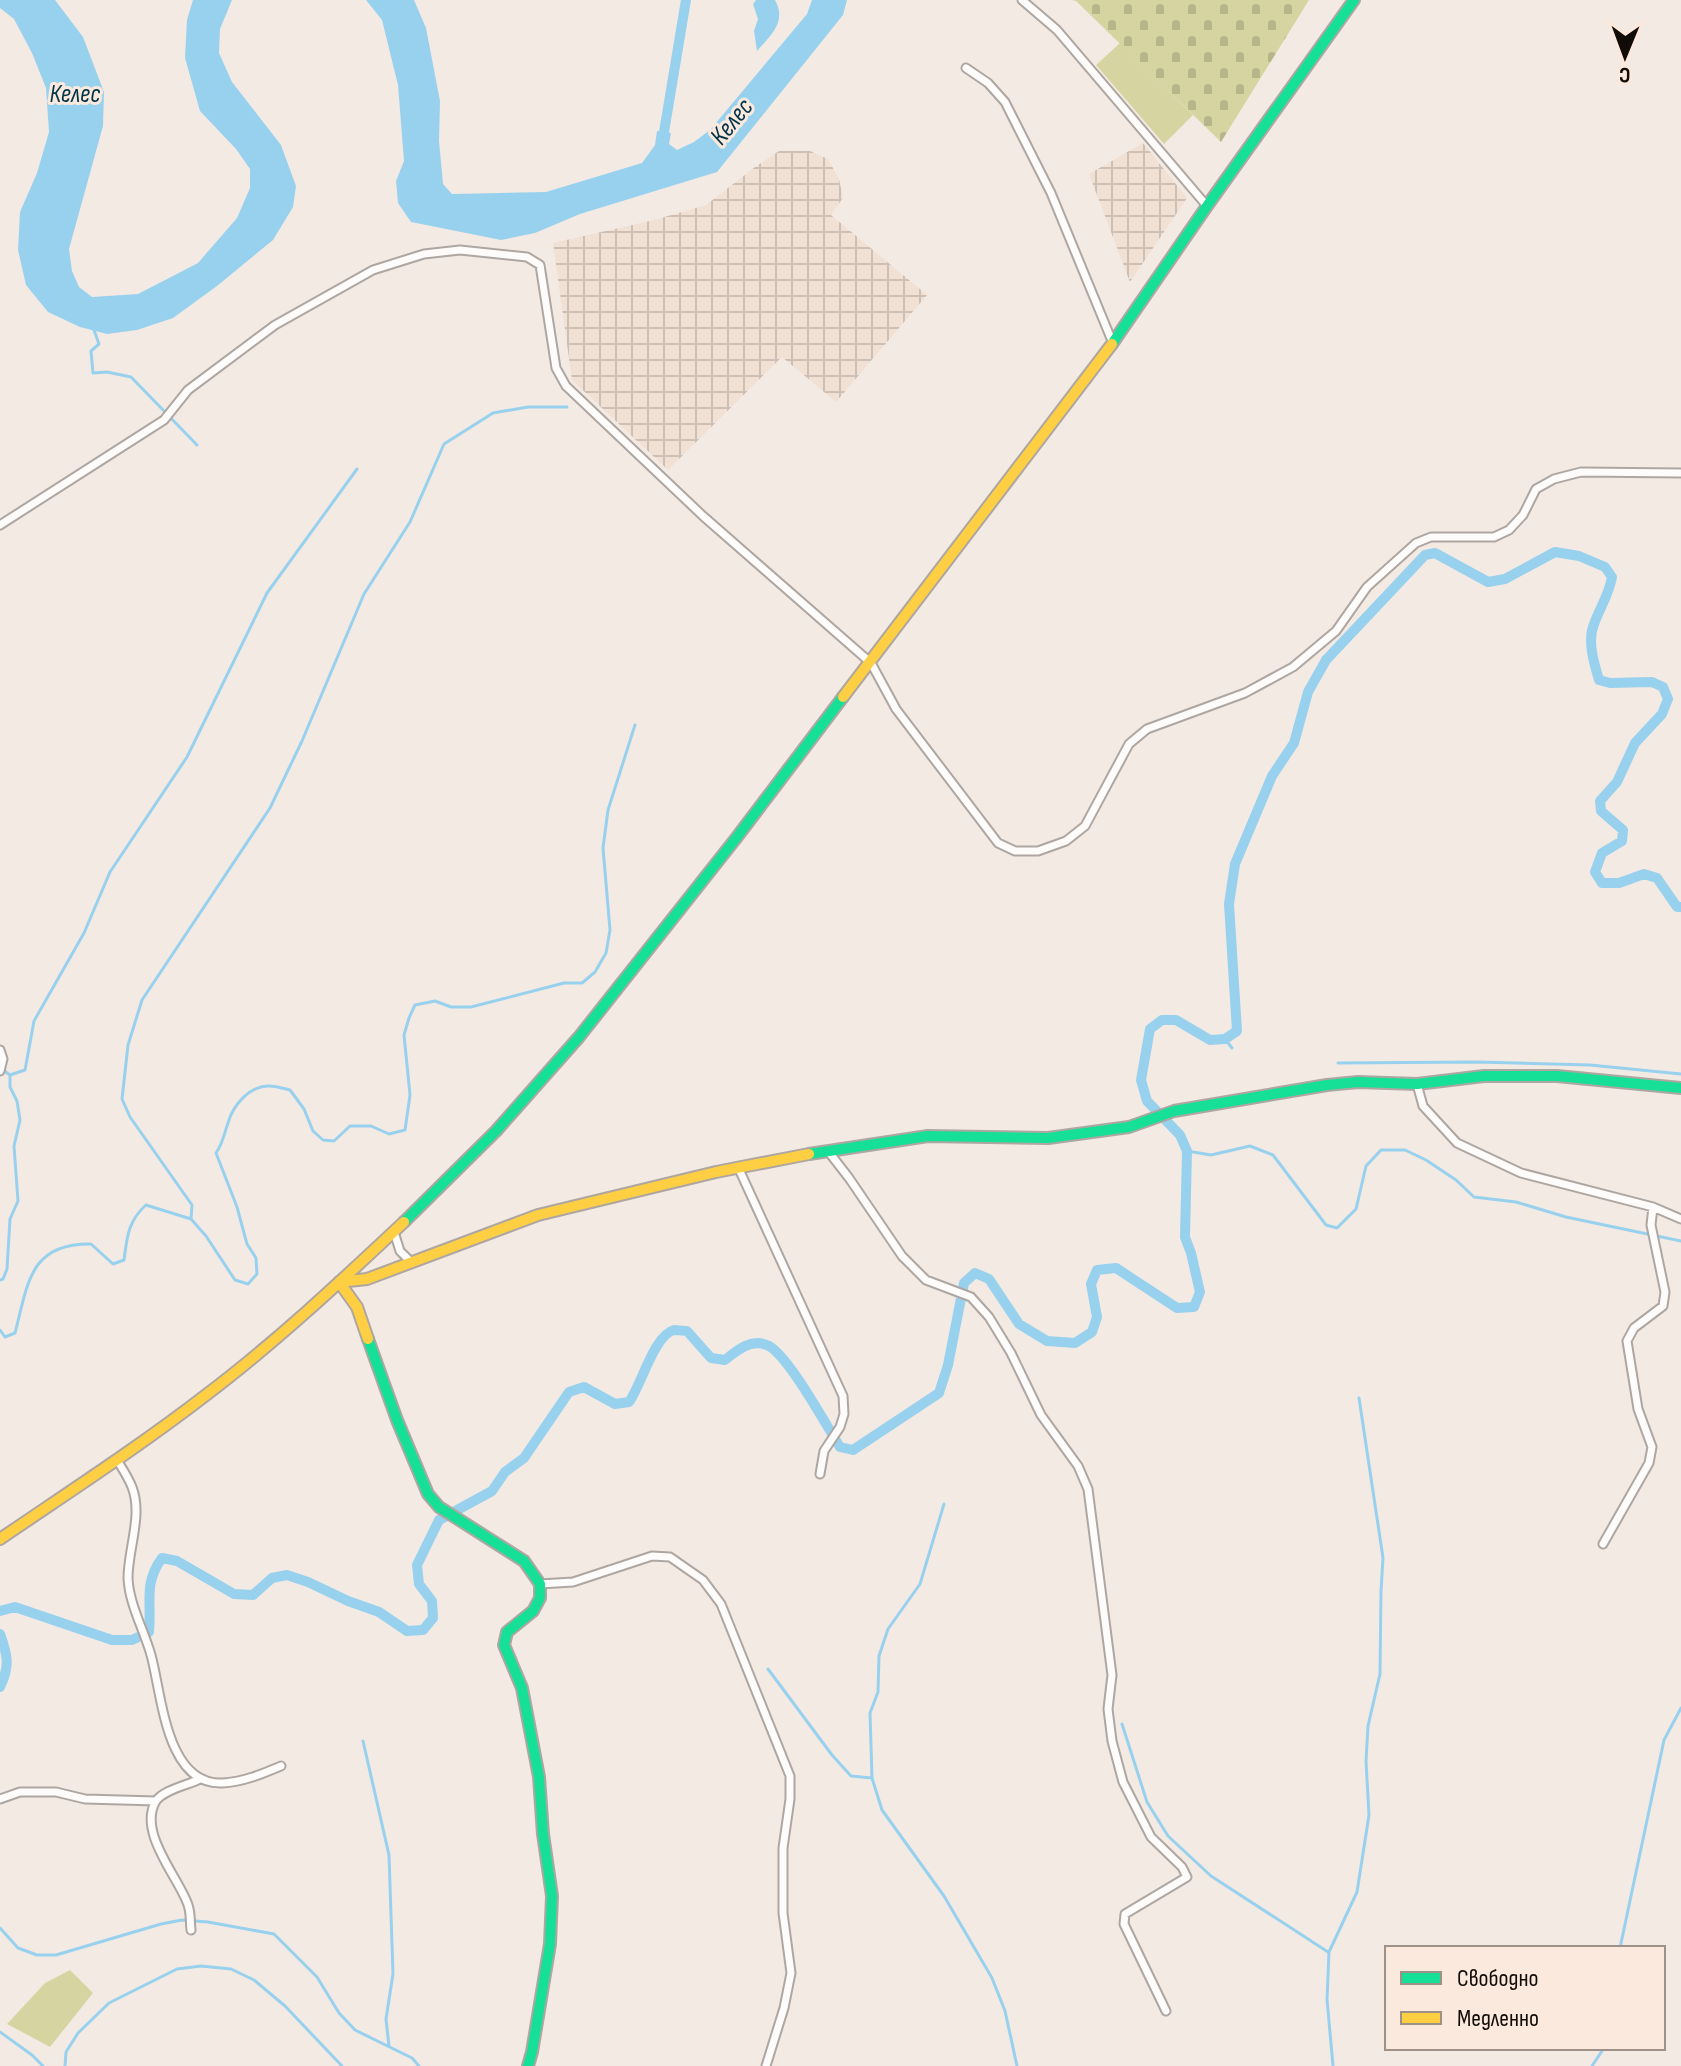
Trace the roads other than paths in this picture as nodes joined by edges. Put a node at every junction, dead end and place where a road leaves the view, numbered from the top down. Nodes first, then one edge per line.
1 (1022, 0) edge
2 (1354, 0) edge
3 (966, 68) dead end
4 (1207, 206) junction
5 (1113, 343) junction
6 (1681, 473) edge
7 (0, 525) edge
8 (871, 663) junction
9 (0, 1050) edge
10 (0, 1071) edge
11 (1417, 1084) junction
12 (1681, 1088) edge
13 (828, 1151) junction
14 (738, 1167) junction
15 (1653, 1207) junction
16 (1681, 1219) edge
17 (394, 1232) junction
18 (412, 1263) junction
19 (339, 1282) junction
20 (117, 1460) junction
21 (820, 1474) dead end
22 (0, 1539) edge
23 (1603, 1544) dead end
24 (540, 1584) junction
25 (281, 1766) dead end
26 (200, 1779) junction
27 (0, 1799) edge
28 (156, 1801) junction
29 (191, 1930) dead end
30 (1166, 2011) dead end
31 (528, 2066) edge
32 (766, 2066) edge

1 - 4 street
2 - 4 main road
3 - 5 street
4 - 5 main road
5 - 8 main road
6 - 8 street
7 - 8 street
8 - 17 main road
9 - 10 street
11 - 12 main road
11 - 13 main road
11 - 15 street
13 - 14 main road
13 - 30 street
14 - 18 main road
14 - 21 street
15 - 16 street
15 - 23 street
17 - 18 street
17 - 19 main road
18 - 19 main road
19 - 20 main road
19 - 24 main road
20 - 22 main road
20 - 26 street
24 - 31 main road
24 - 32 street
25 - 26 street
26 - 28 street
27 - 28 street
28 - 29 street

